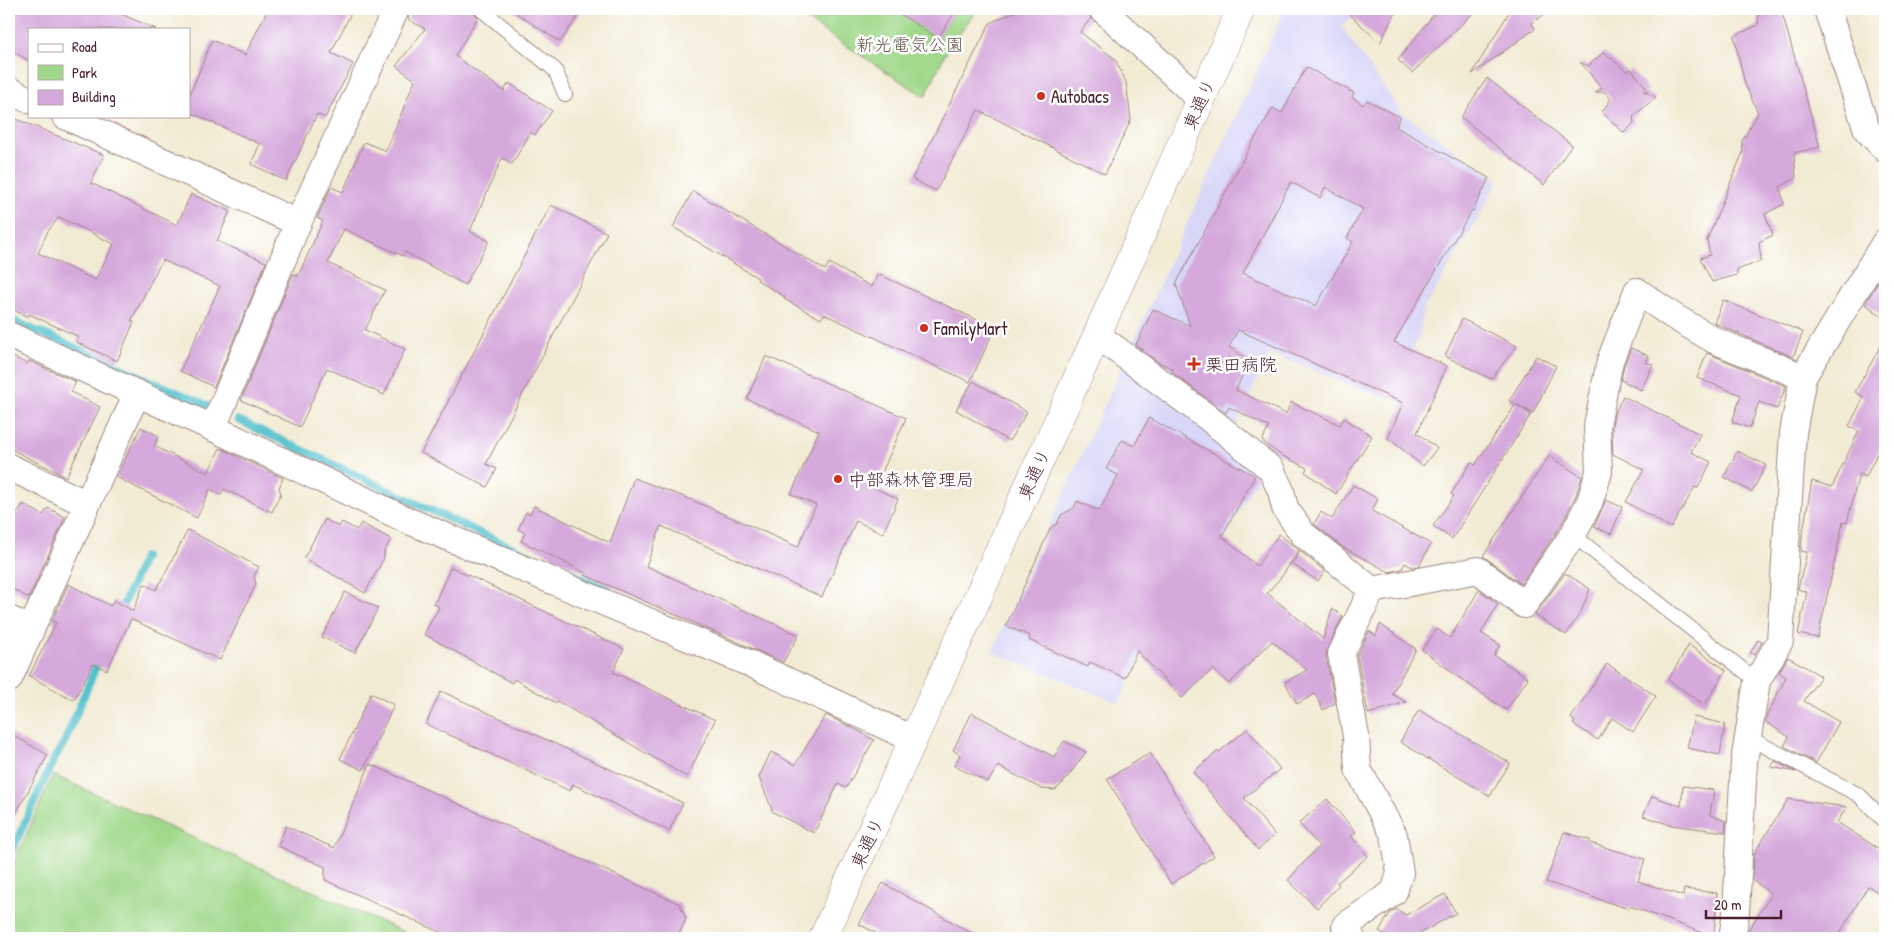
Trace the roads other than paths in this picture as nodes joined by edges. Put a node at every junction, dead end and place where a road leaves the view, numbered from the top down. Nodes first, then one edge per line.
1 (396, 9) edge
2 (481, 9) edge
3 (1102, 9) edge
4 (1241, 9) edge
5 (1827, 9) edge
6 (566, 94) dead end
7 (1201, 100) junction
8 (69, 118) edge
9 (1885, 149) edge
10 (298, 223) junction
11 (1885, 242) edge
12 (9, 335) edge
13 (1097, 335) junction
14 (1803, 377) junction
15 (137, 394) junction
16 (213, 428) junction
17 (9, 468) edge
18 (87, 504) junction
19 (1572, 535) junction
20 (1372, 590) junction
21 (20, 624) edge
22 (9, 678) edge
23 (1757, 682) junction
24 (1749, 738) junction
25 (913, 740) junction
26 (1885, 821) edge
27 (823, 938) edge
28 (1352, 938) edge
29 (1732, 938) edge

1 - 10 street
2 - 6 lane
3 - 7 street
4 - 7 street, 東通り
5 - 9 street
7 - 13 street, 東通り
8 - 10 street
10 - 16 street
11 - 14 street
12 - 15 street
13 - 20 street
13 - 25 street, 東通り
14 - 19 street
14 - 23 street
15 - 16 street
15 - 18 street
16 - 25 street
17 - 18 street
18 - 21 street
19 - 20 street
19 - 23 lane
20 - 28 street
21 - 22 street
23 - 24 street
24 - 26 lane
24 - 29 street
25 - 27 street, 東通り

